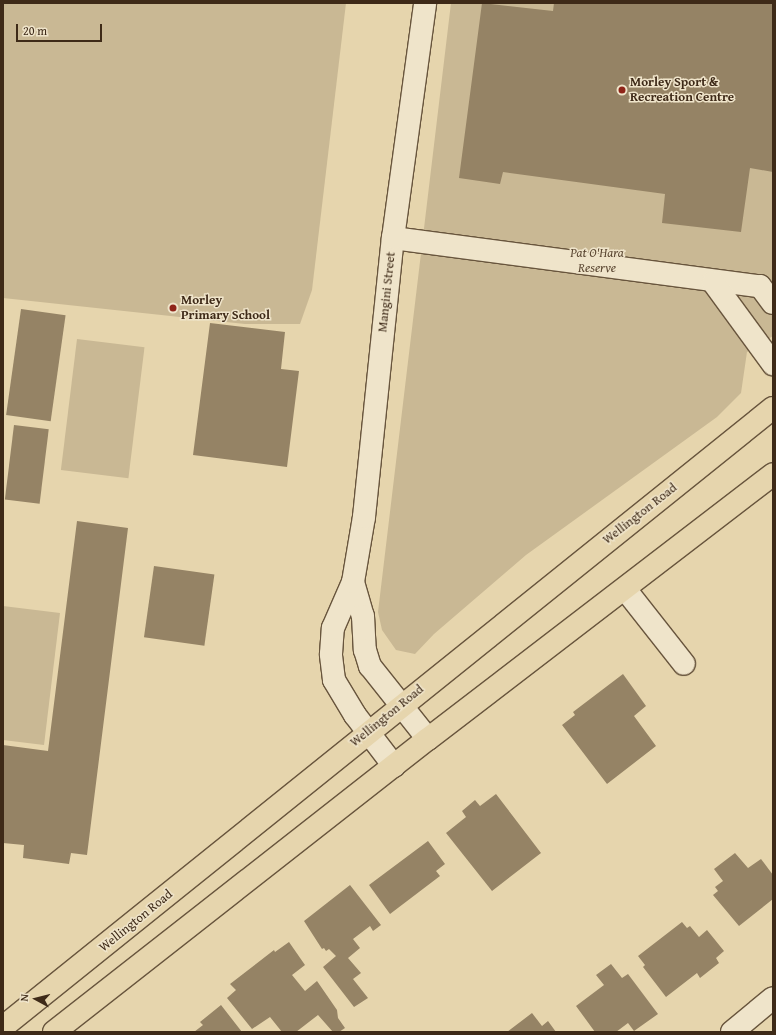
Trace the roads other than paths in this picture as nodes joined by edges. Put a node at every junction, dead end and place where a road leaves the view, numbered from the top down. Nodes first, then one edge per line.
1 (425, 3) edge
2 (393, 238) junction
3 (713, 282) junction
4 (767, 294) edge
5 (773, 364) edge
6 (773, 408) edge
7 (773, 474) edge
8 (353, 582) junction
9 (625, 589) junction
10 (684, 664) dead end
11 (401, 705) junction
12 (368, 732) junction
13 (428, 739) junction
14 (394, 766) junction
15 (773, 998) edge
16 (3, 1027) edge
17 (54, 1032) edge
18 (732, 1032) edge

1 - 2 street, Mangini Street
2 - 3 street
2 - 8 street, Mangini Street
3 - 4 street
3 - 5 street
6 - 11 main road, Wellington Road
7 - 9 main road
8 - 11 street, Mangini Street
8 - 12 street, Mangini Street
9 - 10 street
9 - 13 main road
11 - 12 main road, Wellington Road
11 - 13 street, Mangini Street
12 - 14 street, Mangini Street
12 - 16 main road, Wellington Road
13 - 14 main road
14 - 17 main road
15 - 18 street

